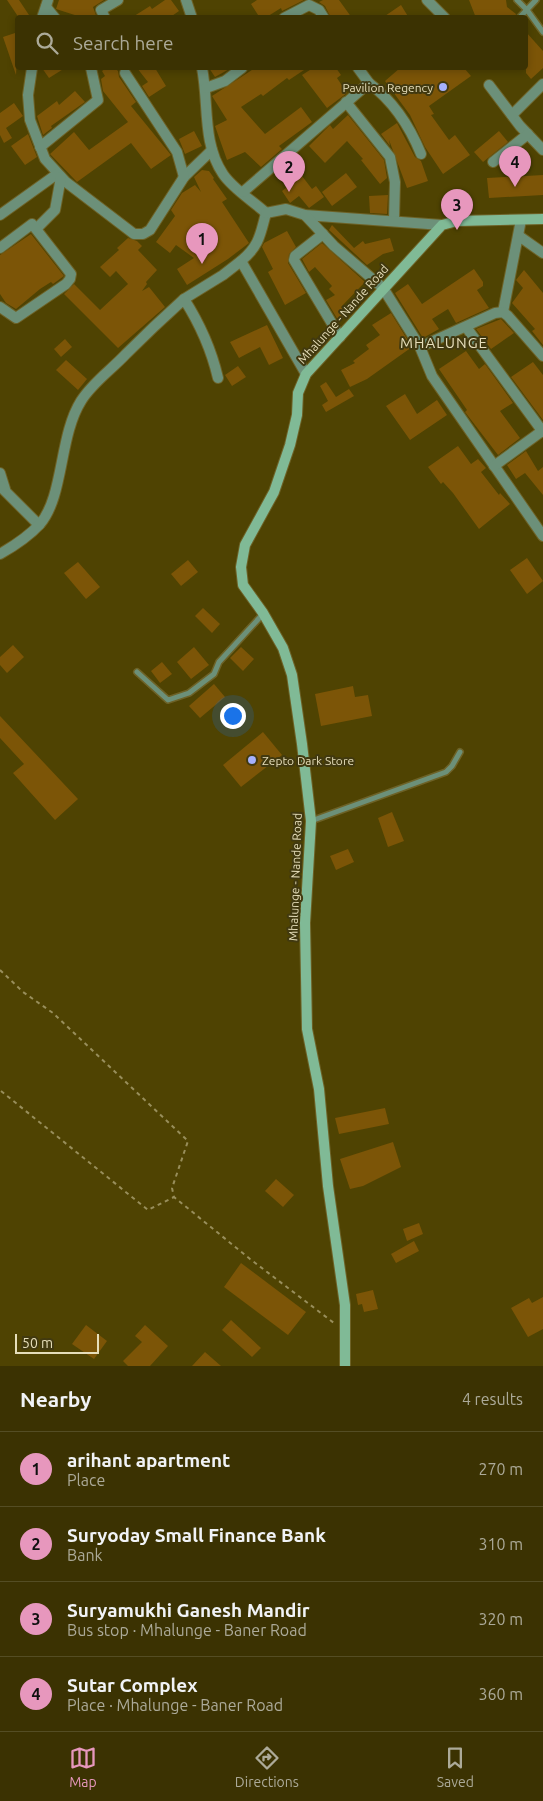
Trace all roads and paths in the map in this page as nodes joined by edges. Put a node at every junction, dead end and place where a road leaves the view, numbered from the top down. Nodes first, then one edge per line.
1 (118, 0) edge
2 (186, 0) edge
3 (427, 0) edge
4 (517, 0) edge
5 (536, 0) edge
6 (310, 2) edge
7 (47, 3) edge
8 (527, 10) junction
9 (43, 15) edge
10 (53, 15) edge
11 (104, 15) edge
12 (191, 15) edge
13 (289, 15) edge
14 (322, 15) edge
15 (442, 15) edge
16 (522, 15) edge
17 (543, 32) edge
18 (32, 70) edge
19 (91, 70) edge
20 (202, 70) edge
21 (239, 70) edge
22 (359, 70) edge
23 (124, 72) dead end
24 (369, 83) junction
25 (543, 84) edge
26 (489, 85) dead end
27 (206, 88) junction
28 (346, 102) junction
29 (512, 115) junction
30 (528, 134) junction
31 (40, 148) junction
32 (212, 150) junction
33 (543, 150) edge
34 (420, 154) dead end
35 (493, 162) dead end
36 (59, 176) junction
37 (184, 177) junction
38 (243, 192) junction
39 (266, 213) junction
40 (0, 215) edge
41 (305, 215) junction
42 (543, 219) edge
43 (394, 220) junction
44 (521, 220) junction
45 (442, 225) junction
46 (37, 228) junction
47 (323, 234) junction
48 (519, 236) junction
49 (0, 248) edge
50 (543, 253) edge
51 (241, 261) junction
52 (383, 288) junction
53 (184, 299) junction
54 (0, 307) edge
55 (503, 312) junction
56 (466, 327) junction
57 (340, 337) junction
58 (420, 347) junction
59 (543, 356) edge
60 (306, 374) junction
61 (218, 378) dead end
62 (542, 432) edge
63 (494, 466) junction
64 (0, 473) edge
65 (2, 488) edge
66 (39, 525) junction
67 (543, 536) edge
68 (0, 554) edge
69 (263, 613) junction
70 (136, 672) dead end
71 (460, 752) dead end
72 (311, 821) junction
73 (0, 970) edge
74 (1, 1091) edge
75 (174, 1197) junction
76 (346, 1332) junction
77 (345, 1366) edge

1 - 11 street
2 - 12 street
3 - 15 street
4 - 8 lane
5 - 8 lane
6 - 13 street
6 - 14 street
7 - 9 street
7 - 10 street
8 - 16 lane
8 - 17 lane
18 - 31 street
19 - 31 street
20 - 27 street
21 - 27 street
22 - 24 street
23 - 37 street
24 - 28 street
24 - 34 street
25 - 29 street
26 - 29 street
27 - 32 street
28 - 38 street
28 - 43 street
29 - 30 street
30 - 33 street
30 - 35 street
31 - 36 street
32 - 37 street
32 - 38 street
36 - 37 street
36 - 40 street
36 - 46 street
38 - 39 street
39 - 41 street
39 - 51 street
41 - 43 street
41 - 47 street
42 - 44 main road
43 - 45 street
44 - 45 main road
44 - 48 street
45 - 52 main road, Mhalunge - Nande Road
46 - 49 street
46 - 54 street
47 - 52 street
47 - 57 street
48 - 50 street
48 - 55 street
51 - 53 street
51 - 60 street
52 - 57 main road, Mhalunge - Nande Road
52 - 58 street
53 - 61 street
53 - 66 street
55 - 56 street
55 - 59 street
56 - 58 street
56 - 62 street
57 - 60 main road, Mhalunge - Nande Road
58 - 63 street
60 - 69 main road, Mhalunge - Nande Road
62 - 63 street
63 - 67 street
64 - 65 street
65 - 66 street
66 - 68 street
69 - 70 lane
69 - 72 main road, Mhalunge - Nande Road
71 - 72 lane
72 - 76 main road, Mhalunge - Nande Road
73 - 75 path
74 - 75 path
75 - 76 path
76 - 77 main road, Mhalunge - Nande Road

